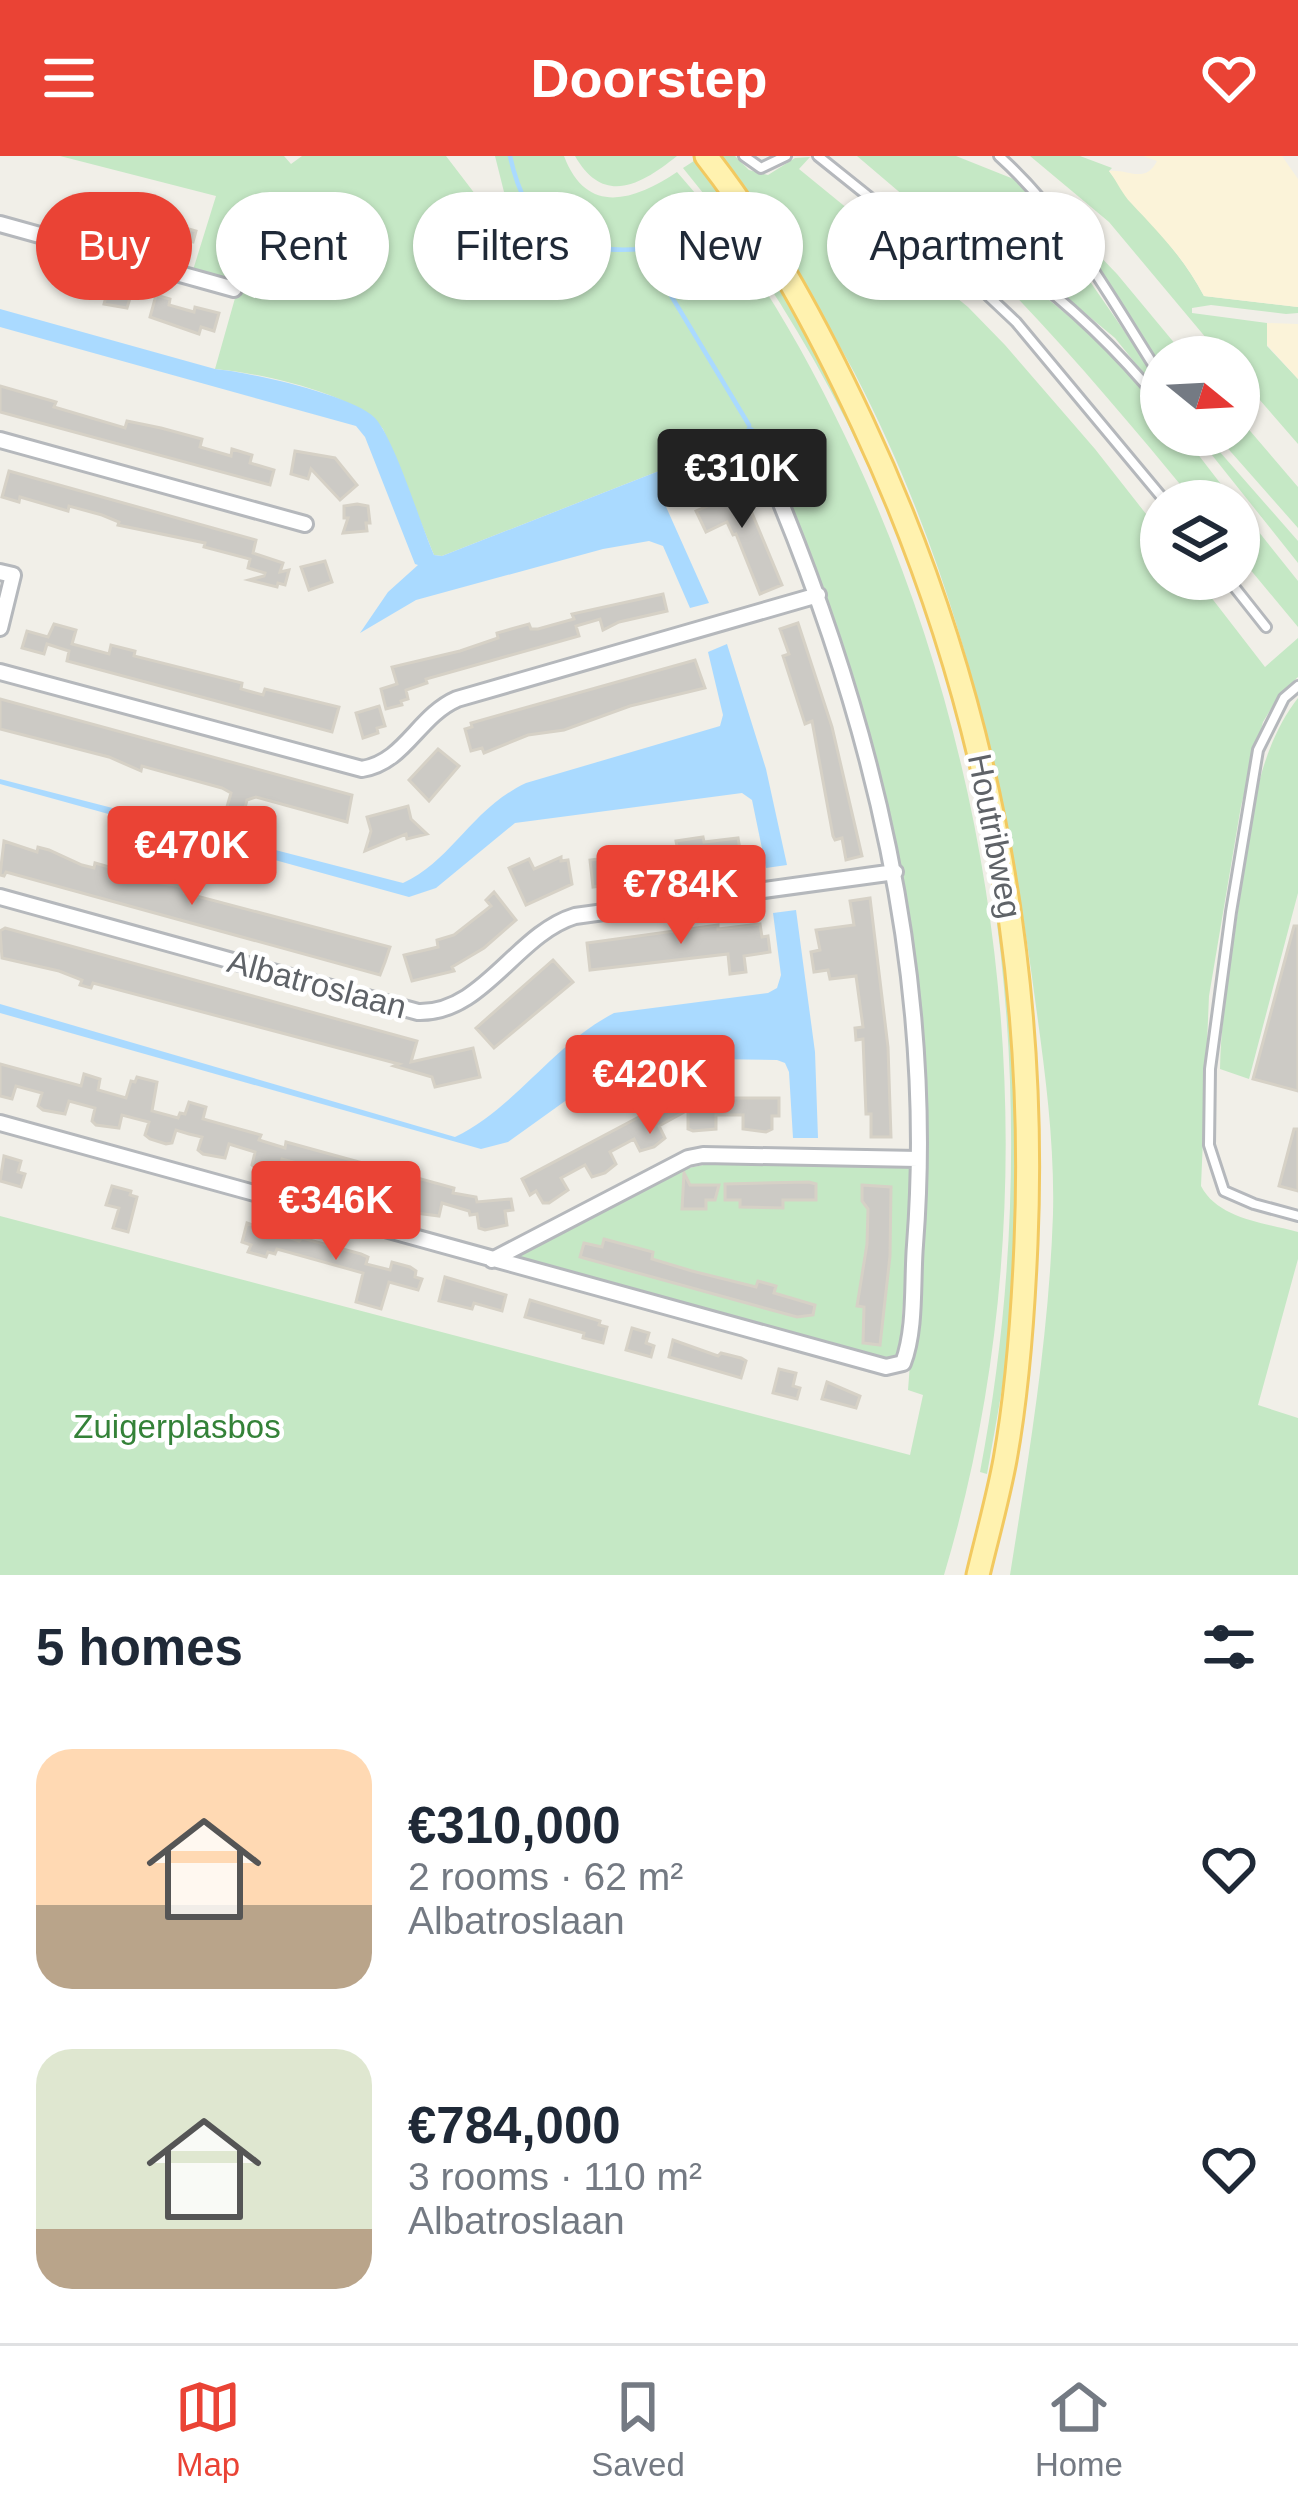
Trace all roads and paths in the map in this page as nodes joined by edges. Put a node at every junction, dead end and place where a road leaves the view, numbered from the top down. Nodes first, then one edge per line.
1 (706, 156) edge
2 (744, 156) edge
3 (787, 156) edge
4 (818, 156) edge
5 (999, 156) edge
6 (863, 192) edge
7 (0, 224) edge
8 (216, 284) edge
9 (991, 300) edge
10 (1062, 300) edge
11 (1140, 343) edge
12 (1140, 378) edge
13 (0, 440) edge
14 (767, 470) dead end
15 (1148, 480) edge
16 (304, 524) dead end
17 (0, 572) edge
18 (818, 596) junction
19 (1245, 600) edge
20 (1266, 627) dead end
21 (0, 628) edge
22 (0, 672) edge
23 (1298, 686) edge
24 (895, 872) junction
25 (0, 897) edge
26 (0, 1123) edge
27 (918, 1159) junction
28 (1298, 1216) edge
29 (492, 1260) junction
30 (978, 1575) edge

1 - 30 main road, Houtribweg
2 - 3 lane
4 - 6 lane
5 - 11 lane
7 - 8 street
9 - 15 lane
10 - 12 lane
13 - 16 street
14 - 18 street
17 - 21 street
18 - 22 street
18 - 24 street
19 - 20 lane
23 - 28 lane
24 - 25 street, Albatroslaan
24 - 27 street
26 - 29 street
27 - 29 street
27 - 29 street

